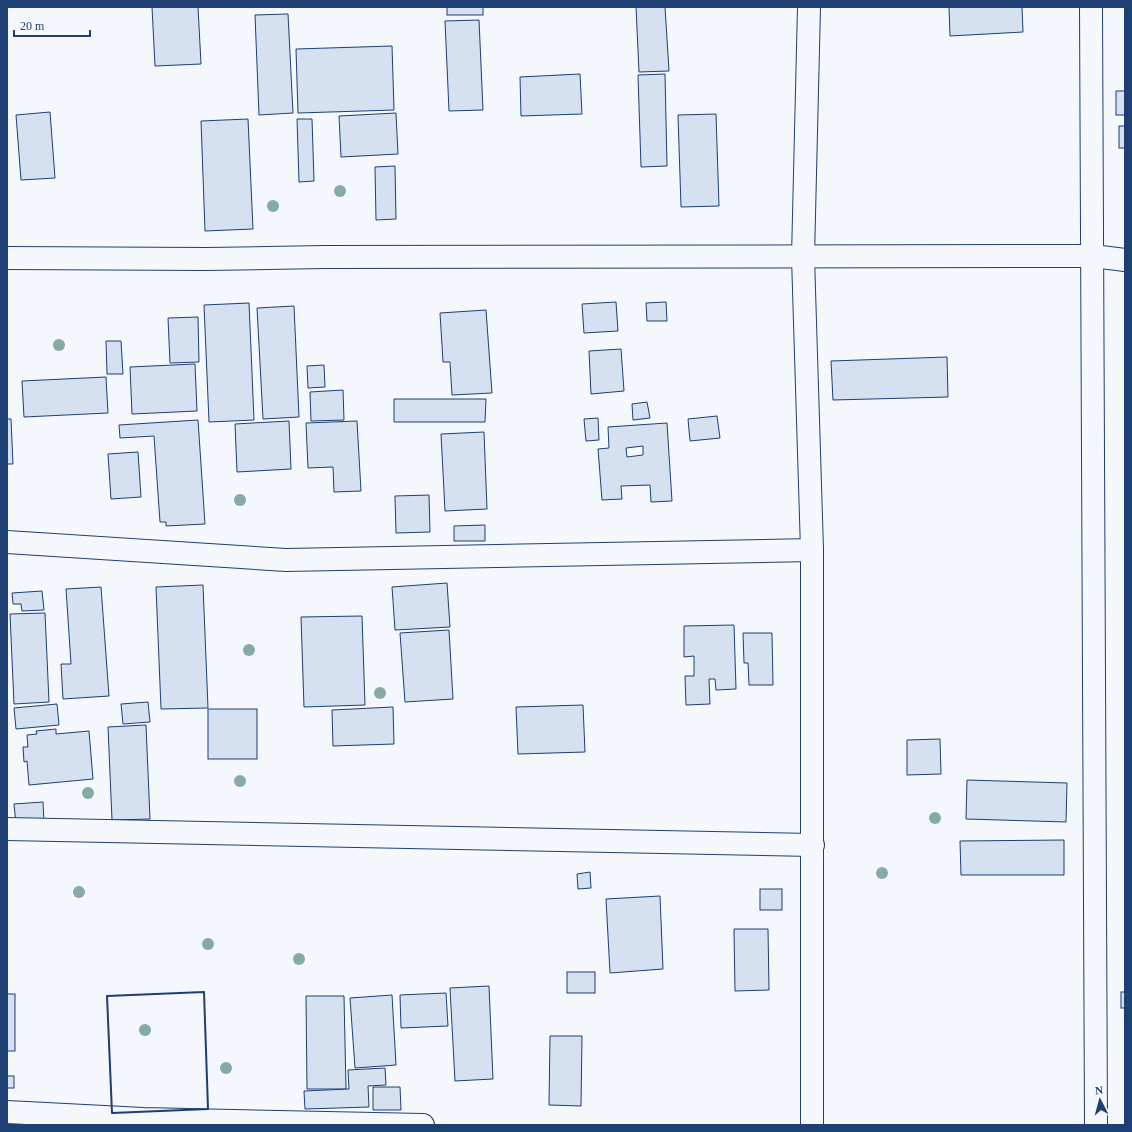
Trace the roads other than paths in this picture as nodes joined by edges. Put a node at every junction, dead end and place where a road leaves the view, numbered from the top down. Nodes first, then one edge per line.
1 (809, 7) edge
2 (1091, 7) edge
3 (1094, 256) junction
4 (803, 257) junction
5 (7, 258) edge
6 (1125, 260) edge
7 (7, 542) edge
8 (812, 550) junction
9 (7, 828) edge
10 (813, 845) junction
11 (7, 1112) edge
12 (424, 1125) edge
13 (812, 1125) edge
14 (1096, 1125) edge

1 - 4 street
2 - 3 street
3 - 4 street
3 - 6 street
3 - 14 street
4 - 5 street
4 - 8 street
7 - 8 street
8 - 10 street
9 - 10 street
10 - 13 street
11 - 12 street

